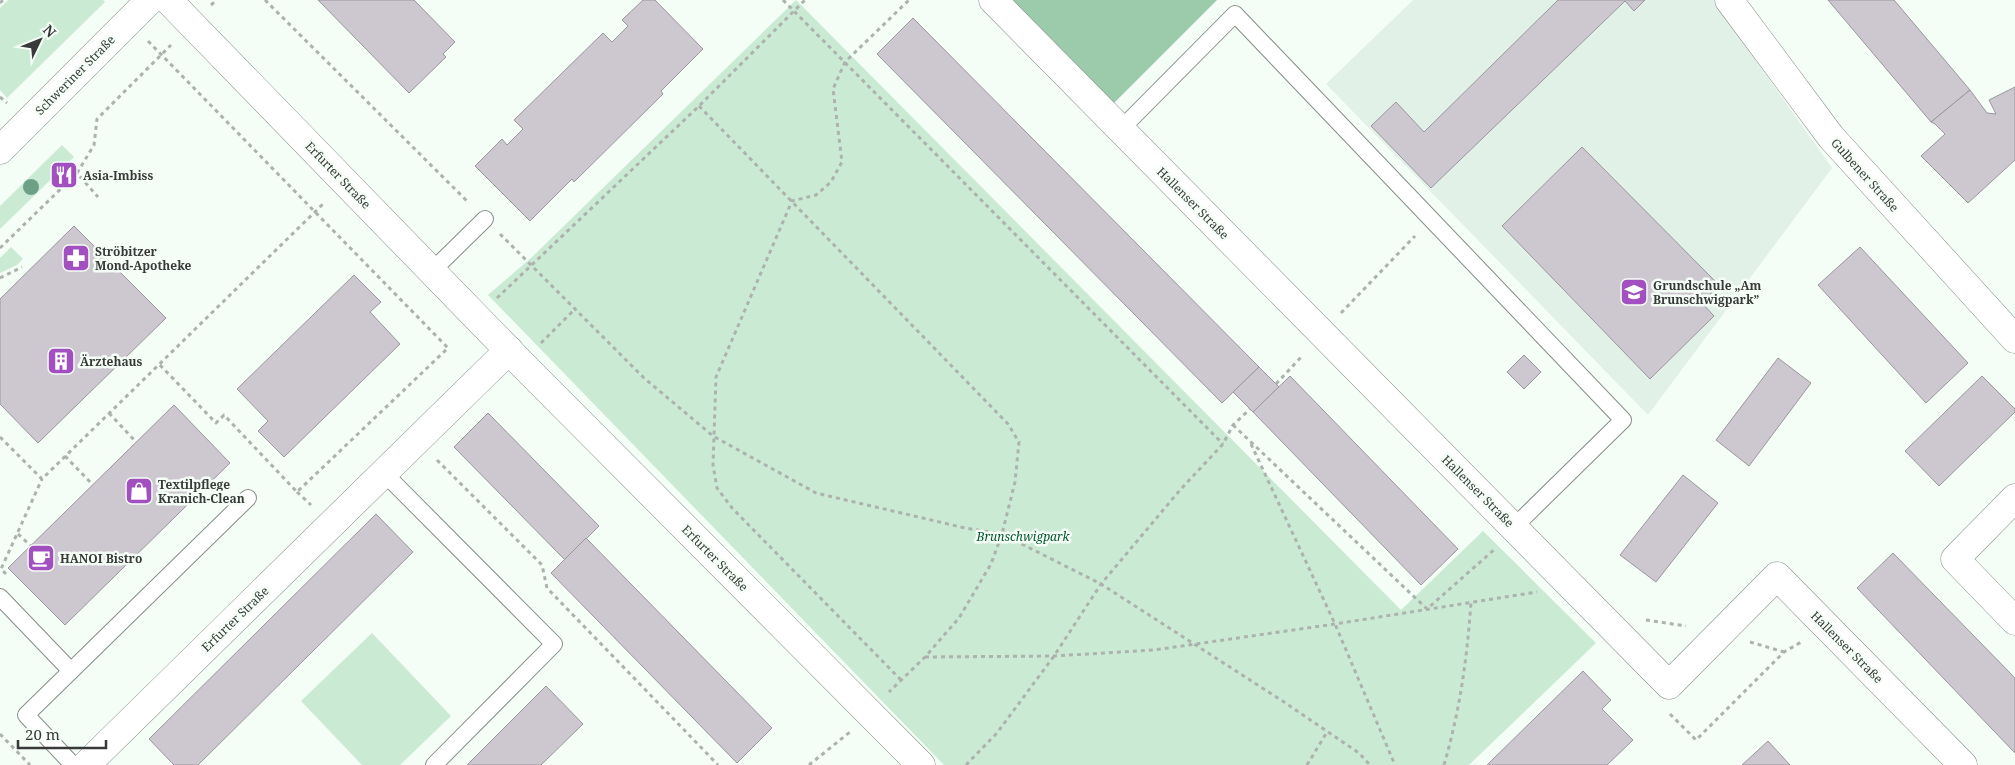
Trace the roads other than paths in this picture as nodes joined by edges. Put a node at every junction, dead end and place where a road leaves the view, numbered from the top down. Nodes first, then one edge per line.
1 (150, 0) edge
2 (168, 0) edge
3 (993, 0) edge
4 (1729, 0) edge
5 (1121, 129) junction
6 (0, 150) edge
7 (485, 219) road end
8 (432, 271) junction
9 (2015, 339) edge
10 (515, 357) junction
11 (384, 473) junction
12 (248, 498) dead end
13 (2015, 498) edge
14 (1508, 535) junction
15 (0, 597) edge
16 (2015, 621) edge
17 (71, 671) junction
18 (73, 765) edge
19 (86, 765) edge
20 (434, 765) edge
21 (921, 765) edge
22 (1963, 765) edge

1 - 6 street, Schweriner Straße
2 - 8 street, Erfurter Straße
3 - 5 street, Hallenser Straße
4 - 9 street, Gulbener Straße
5 - 14 street, Hallenser Straße
5 - 14 lane
7 - 8 lane
8 - 10 street, Erfurter Straße
10 - 11 street, Erfurter Straße
10 - 21 street, Erfurter Straße
11 - 19 street, Erfurter Straße
11 - 20 lane
12 - 17 lane
13 - 16 street
14 - 22 street, Hallenser Straße
15 - 17 lane
17 - 18 lane

